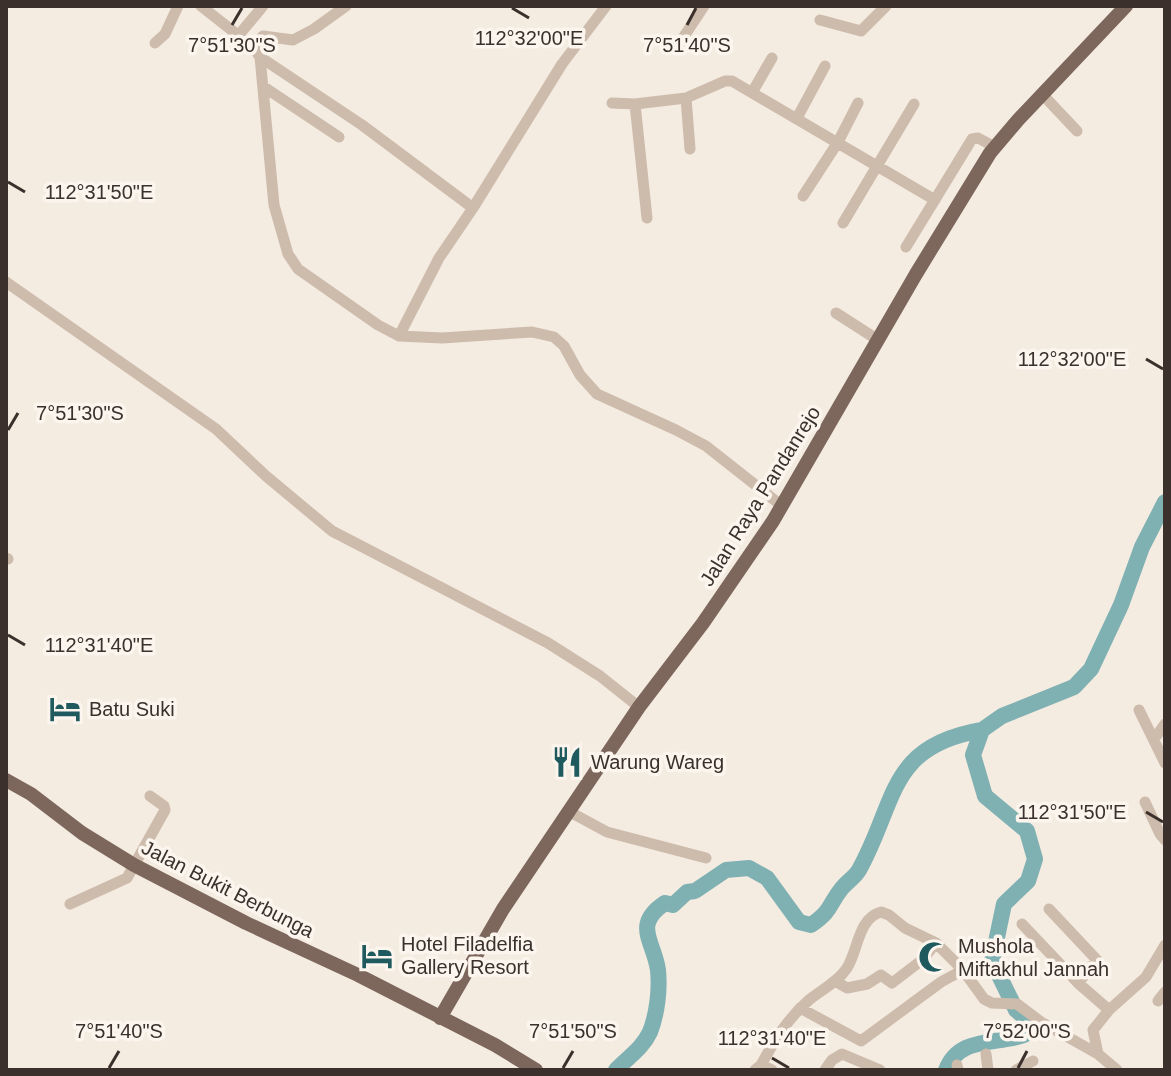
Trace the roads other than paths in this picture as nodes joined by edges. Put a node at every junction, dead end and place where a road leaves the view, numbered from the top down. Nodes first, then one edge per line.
1 (178, 6) edge
2 (201, 6) edge
3 (263, 6) edge
4 (346, 6) edge
5 (606, 6) edge
6 (704, 6) edge
7 (886, 6) edge
8 (1126, 6) edge
9 (820, 20) dead end
10 (238, 36) junction
11 (155, 43) dead end
12 (677, 47) dead end
13 (256, 52) junction
14 (772, 58) dead end
15 (825, 66) dead end
16 (264, 87) junction
17 (753, 91) junction
18 (1043, 95) junction
19 (686, 98) junction
20 (612, 103) dead end
21 (858, 103) dead end
22 (635, 104) junction
23 (914, 104) dead end
24 (797, 118) junction
25 (1077, 131) dead end
26 (339, 137) dead end
27 (838, 142) junction
28 (995, 147) junction
29 (690, 149) dead end
30 (878, 167) junction
31 (803, 196) dead end
32 (935, 200) junction
33 (473, 208) junction
34 (647, 218) dead end
35 (843, 223) dead end
36 (906, 247) dead end
37 (6, 282) edge
38 (836, 313) dead end
39 (399, 336) junction
40 (878, 340) junction
41 (782, 506) junction
42 (639, 707) junction
43 (1139, 710) dead end
44 (1165, 724) edge
45 (1154, 739) junction
46 (1165, 763) edge
47 (6, 780) edge
48 (150, 796) dead end
49 (1145, 802) dead end
50 (570, 812) junction
51 (1165, 840) edge
52 (706, 858) dead end
53 (134, 865) junction
54 (70, 904) dead end
55 (1049, 909) dead end
56 (1022, 924) dead end
57 (936, 943) junction
58 (1165, 945) edge
59 (963, 970) junction
60 (835, 981) junction
61 (1078, 983) junction
62 (800, 1008) junction
63 (1109, 1010) junction
64 (440, 1018) junction
65 (986, 1054) dead end
66 (1098, 1054) junction
67 (1033, 1061) dead end
68 (763, 1068) edge
69 (536, 1070) edge
70 (825, 1070) edge
71 (880, 1070) edge
72 (988, 1070) edge
73 (1016, 1070) edge
74 (1117, 1070) edge

1 - 11 street
2 - 10 street
3 - 10 street
4 - 13 street
5 - 33 street
6 - 12 street
7 - 9 street
8 - 18 main road, Jalan Raya Pandanrejo
10 - 13 street
13 - 16 street
13 - 33 street
14 - 17 street
15 - 24 street
16 - 26 street
16 - 39 street
17 - 19 street
17 - 24 street
18 - 25 street
18 - 28 main road, Jalan Raya Pandanrejo
19 - 22 street
19 - 29 street
20 - 22 street
21 - 27 street
22 - 34 street
23 - 30 street
24 - 27 street
27 - 30 street
27 - 31 street
28 - 32 street
28 - 40 main road, Jalan Raya Pandanrejo
30 - 32 street
30 - 35 street
32 - 36 street
33 - 39 street
37 - 42 street
38 - 40 street
39 - 41 street
40 - 41 main road, Jalan Raya Pandanrejo
41 - 42 main road, Jalan Raya Pandanrejo
42 - 50 main road, Jalan Raya Pandanrejo
43 - 45 street
44 - 45 street
45 - 46 street
47 - 53 main road, Jalan Bukit Berbunga
48 - 53 street
49 - 51 street
50 - 52 street
50 - 64 main road, Jalan Raya Pandanrejo
53 - 54 street
53 - 64 main road, Jalan Bukit Berbunga
55 - 61 street
56 - 61 street
57 - 59 street
57 - 60 street
57 - 60 street
58 - 63 street
59 - 62 street
59 - 66 street
60 - 62 street
61 - 63 street
62 - 68 street
63 - 66 street
64 - 69 main road, Jalan Bukit Berbunga
65 - 72 street
66 - 74 street
67 - 73 street
70 - 71 street

